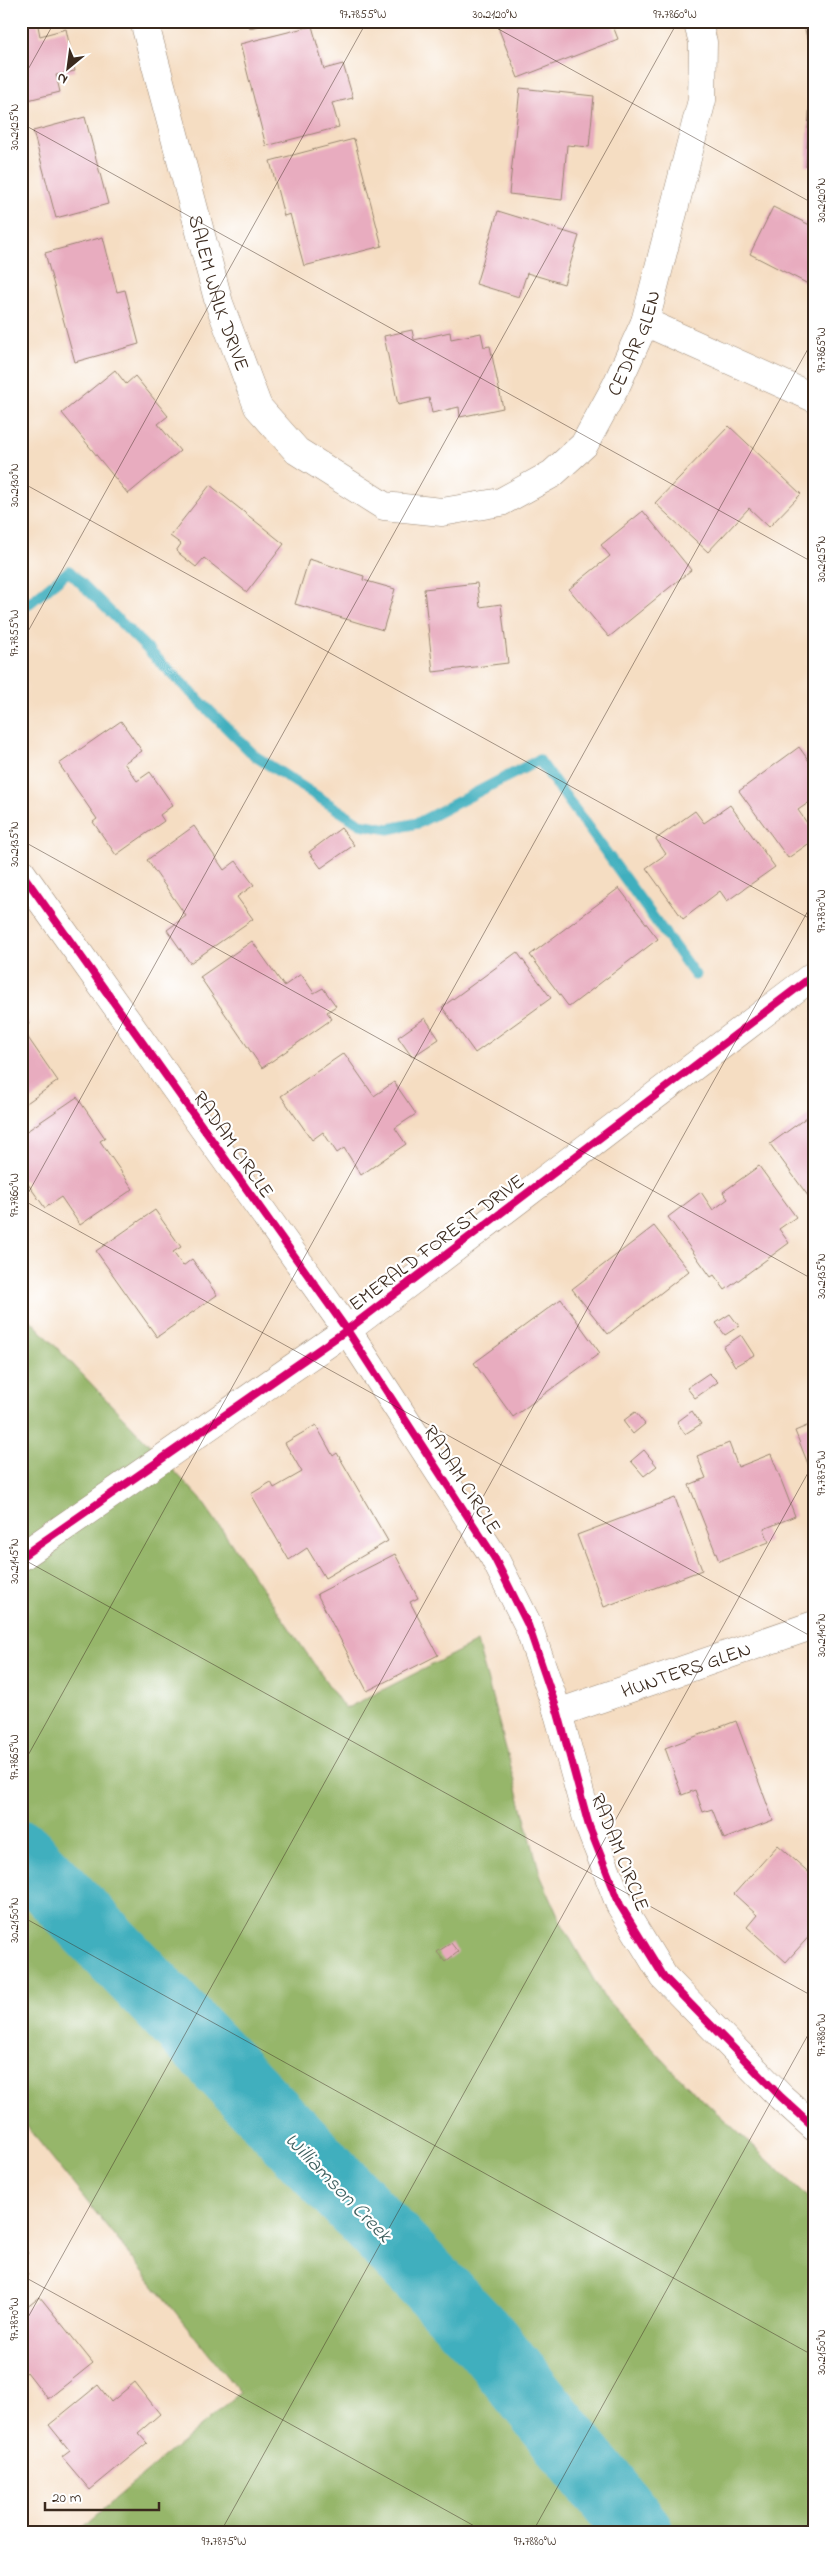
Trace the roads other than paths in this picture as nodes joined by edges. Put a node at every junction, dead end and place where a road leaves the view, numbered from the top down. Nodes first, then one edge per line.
1 (144, 21) edge
2 (697, 21) edge
3 (645, 322) junction
4 (814, 398) edge
5 (384, 506) joint
6 (21, 872) edge
7 (814, 975) edge
8 (347, 1330) junction
9 (21, 1557) edge
10 (814, 1625) edge
11 (558, 1713) junction
12 (814, 2127) edge

1 - 5 street, SALEM WALK DRIVE
2 - 3 street, CEDAR GLEN
3 - 4 street
3 - 5 street, CEDAR GLEN
6 - 8 street, RADAM CIRCLE
7 - 8 street, EMERALD FOREST DRIVE
8 - 9 street, EMERALD FOREST DRIVE
8 - 11 street, RADAM CIRCLE
10 - 11 street, HUNTERS GLEN
11 - 12 street, RADAM CIRCLE

